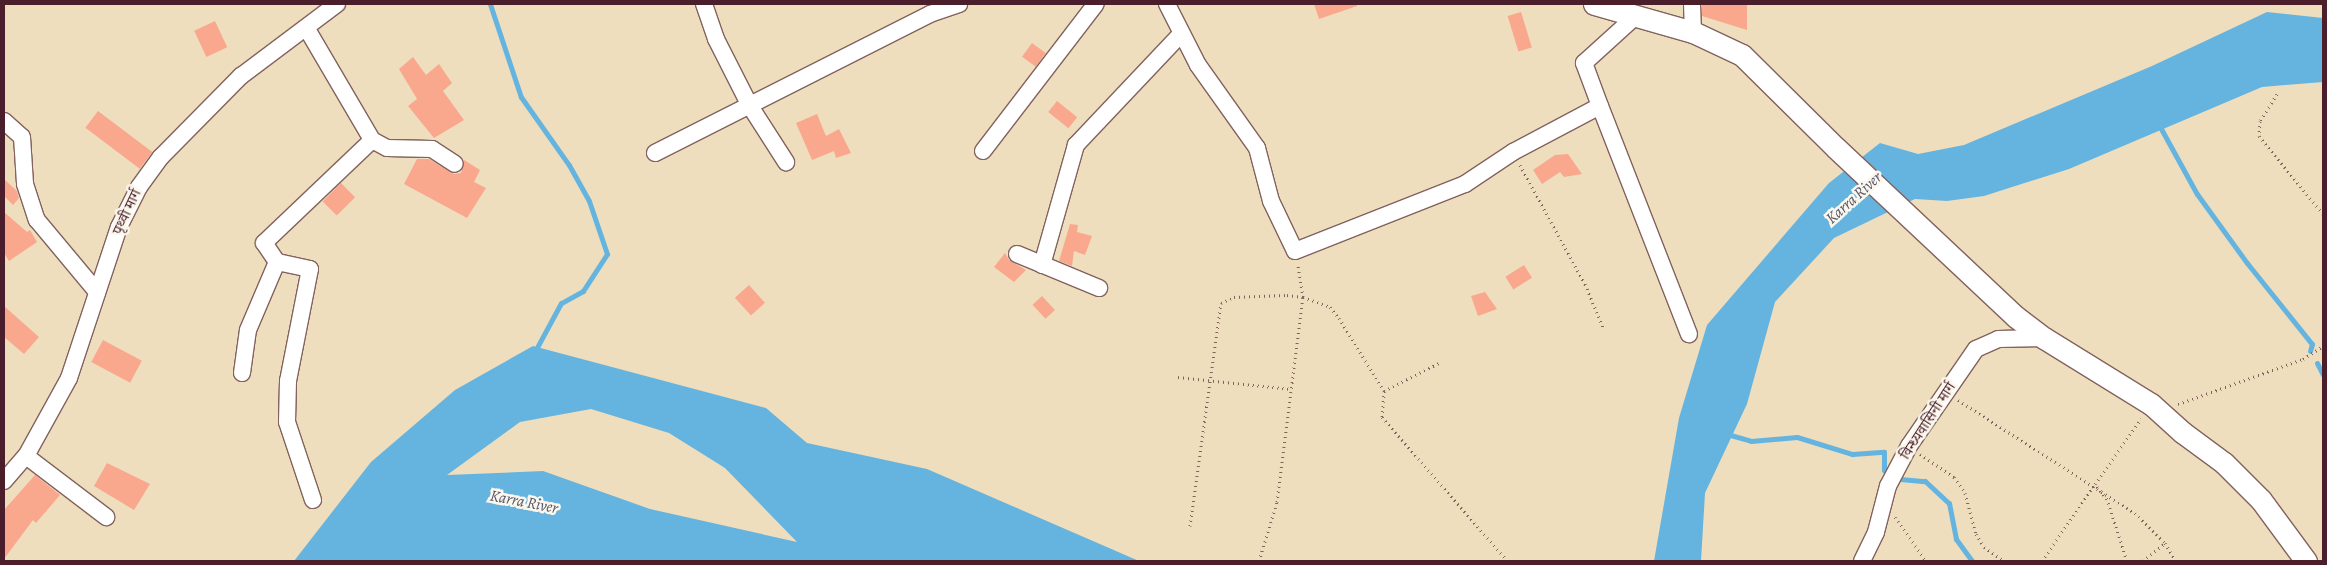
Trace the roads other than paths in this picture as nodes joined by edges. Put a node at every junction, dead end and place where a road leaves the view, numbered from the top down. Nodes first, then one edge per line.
1 (337, 4) edge
2 (704, 4) edge
3 (959, 4) edge
4 (1096, 4) edge
5 (1167, 4) edge
6 (1594, 4) edge
7 (1692, 4) edge
8 (1637, 15) junction
9 (307, 29) junction
10 (1693, 32) junction
11 (1181, 34) junction
12 (750, 106) junction
13 (1600, 106) junction
14 (4, 121) edge
15 (372, 140) junction
16 (983, 151) dead end
17 (655, 153) dead end
18 (786, 162) dead end
19 (455, 164) dead end
20 (1017, 254) dead end
21 (277, 262) junction
22 (1042, 264) junction
23 (1099, 288) dead end
24 (97, 292) junction
25 (1689, 334) dead end
26 (2044, 338) junction
27 (242, 374) dead end
28 (26, 456) junction
29 (7, 470) edge
30 (313, 500) dead end
31 (106, 517) dead end
32 (1862, 561) edge
33 (2306, 561) edge

1 - 9 street, पृथ्वी मार्ग
2 - 12 street
3 - 12 street
4 - 16 street
5 - 11 street
6 - 8 main road
7 - 10 street
8 - 10 main road
8 - 13 street
9 - 15 street
9 - 24 street, पृथ्वी मार्ग
10 - 26 main road
11 - 13 street
11 - 22 street
12 - 17 street
12 - 18 street
13 - 25 street
14 - 24 street
15 - 19 street
15 - 21 street
20 - 22 street
21 - 27 street
21 - 30 street
22 - 23 street
24 - 28 street, पृथ्वी मार्ग
26 - 32 street, विन्ध्यवासिनी मार्ग
26 - 33 main road
28 - 29 street, पृथ्वी मार्ग
28 - 31 street

